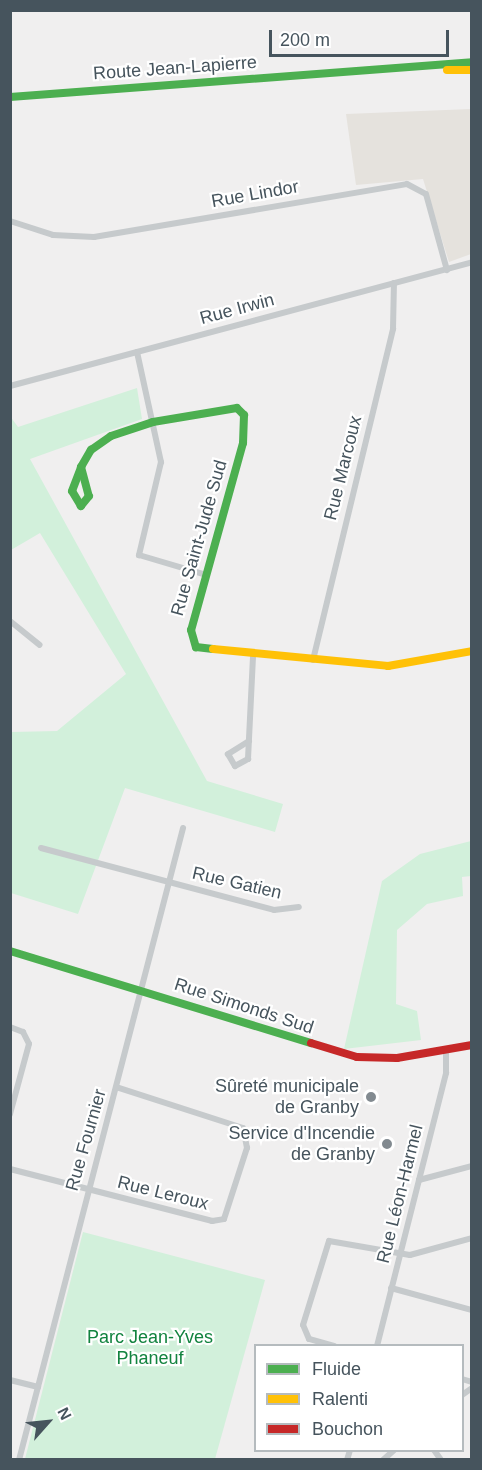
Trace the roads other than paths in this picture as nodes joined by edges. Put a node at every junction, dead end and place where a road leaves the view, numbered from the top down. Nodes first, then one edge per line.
1 (471, 62) edge
2 (471, 70) edge
3 (342, 73) junction
4 (10, 97) edge
5 (10, 221) edge
6 (471, 262) edge
7 (447, 270) junction
8 (394, 283) junction
9 (137, 352) junction
10 (10, 386) edge
11 (153, 422) junction
12 (81, 467) dead end
13 (206, 575) junction
14 (10, 621) edge
15 (40, 645) dead end
16 (471, 651) edge
17 (253, 655) junction
18 (313, 660) junction
19 (249, 741) dead end
20 (183, 828) dead end
21 (41, 848) dead end
22 (168, 883) junction
23 (299, 907) dead end
24 (10, 951) edge
25 (140, 990) junction
26 (10, 1027) edge
27 (471, 1045) edge
28 (446, 1049) junction
29 (116, 1087) junction
30 (12, 1098) edge
31 (10, 1114) edge
32 (471, 1166) edge
33 (10, 1168) edge
34 (419, 1180) junction
35 (88, 1189) junction
36 (471, 1238) edge
37 (400, 1255) junction
38 (391, 1288) junction
39 (471, 1310) edge
40 (330, 1344) edge
41 (377, 1344) edge
42 (10, 1380) edge
43 (38, 1387) junction
44 (19, 1460) edge

1 - 3 main road, Route Jean-Lapierre
2 - 3 main road, Route Jean-Lapierre
3 - 4 main road, Route Jean-Lapierre
5 - 7 street, Rue Lindor
6 - 7 street, Rue Irwin
7 - 8 street, Rue Irwin
8 - 9 street, Rue Irwin
8 - 18 street, Rue Marcoux
9 - 10 street, Rue Irwin
9 - 11 street
11 - 12 main road, Rue Saint-Jude Sud
11 - 13 street
11 - 13 main road, Rue Saint-Jude Sud
13 - 17 main road, Rue Saint-Jude Sud
14 - 15 street
16 - 18 main road, Rue Saint-Jude Sud
17 - 18 main road, Rue Saint-Jude Sud
17 - 19 street
20 - 22 street, Rue Fournier
21 - 22 street, Rue Gatien
22 - 23 street, Rue Gatien
22 - 25 street, Rue Fournier
24 - 25 main road, Rue Simonds Sud
25 - 28 main road, Rue Simonds Sud
25 - 29 street, Rue Fournier
26 - 30 street
27 - 28 main road, Rue Simonds Sud
28 - 34 street, Rue Léon-Harmel
29 - 35 street, Rue Fournier
29 - 35 street, Rue Leroux
30 - 31 street
32 - 34 street
33 - 35 street, Rue Leroux
34 - 37 street, Rue Léon-Harmel
35 - 43 street, Rue Fournier
36 - 37 street
37 - 38 street, Rue Léon-Harmel
37 - 40 street
38 - 39 street
38 - 41 street, Rue Léon-Harmel
42 - 43 street
43 - 44 street, Rue Fournier

